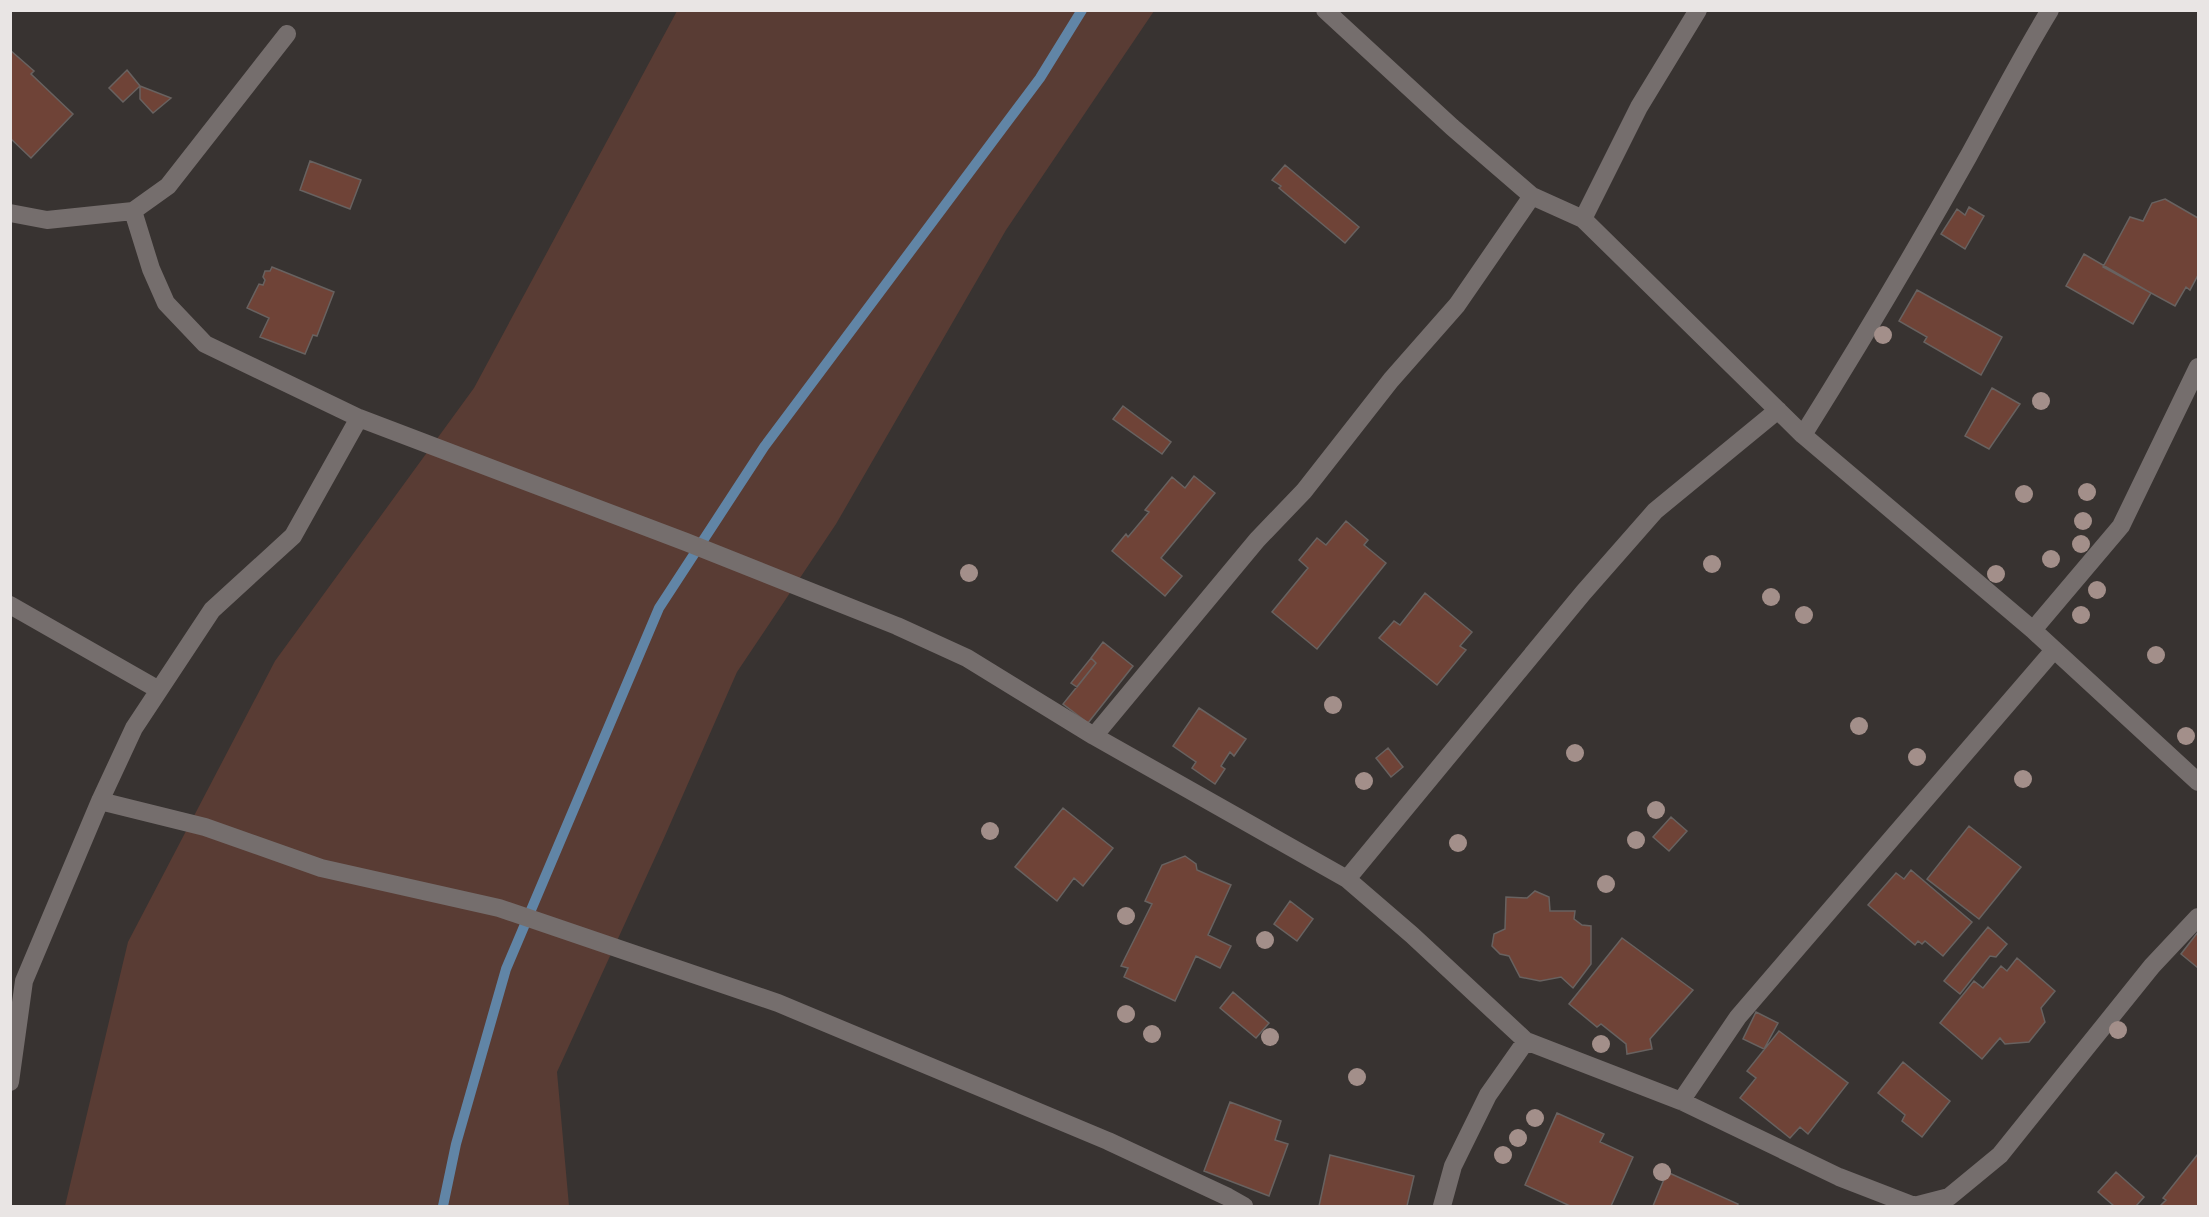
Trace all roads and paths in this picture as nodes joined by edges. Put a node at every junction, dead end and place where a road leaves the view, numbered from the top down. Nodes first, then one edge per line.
1 (1325, 10) edge
2 (1698, 10) edge
3 (2050, 10) edge
4 (288, 34) dead end
5 (1532, 196) junction
6 (133, 211) junction
7 (10, 213) edge
8 (1583, 219) junction
9 (2196, 378) edge
10 (1778, 410) junction
11 (358, 418) junction
12 (1803, 435) junction
13 (10, 604) edge
14 (2032, 630) junction
15 (2054, 650) junction
16 (159, 690) junction
17 (1094, 736) junction
18 (2199, 782) edge
19 (100, 801) junction
20 (1347, 879) junction
21 (2199, 917) edge
22 (1526, 1041) junction
23 (10, 1082) edge
24 (1680, 1101) junction
25 (1244, 1206) edge
26 (1442, 1206) edge

1 - 5 street
2 - 8 street
3 - 12 street
4 - 6 street
5 - 8 street
5 - 17 street
6 - 7 street
6 - 11 street
8 - 10 street
9 - 14 street
10 - 12 street
10 - 20 street
11 - 16 street
11 - 17 street
12 - 14 street
13 - 16 street
14 - 15 street
15 - 18 street
15 - 24 street
16 - 19 street
17 - 20 street
19 - 23 street
19 - 25 street
20 - 22 street
21 - 24 street
22 - 24 street
22 - 26 street

